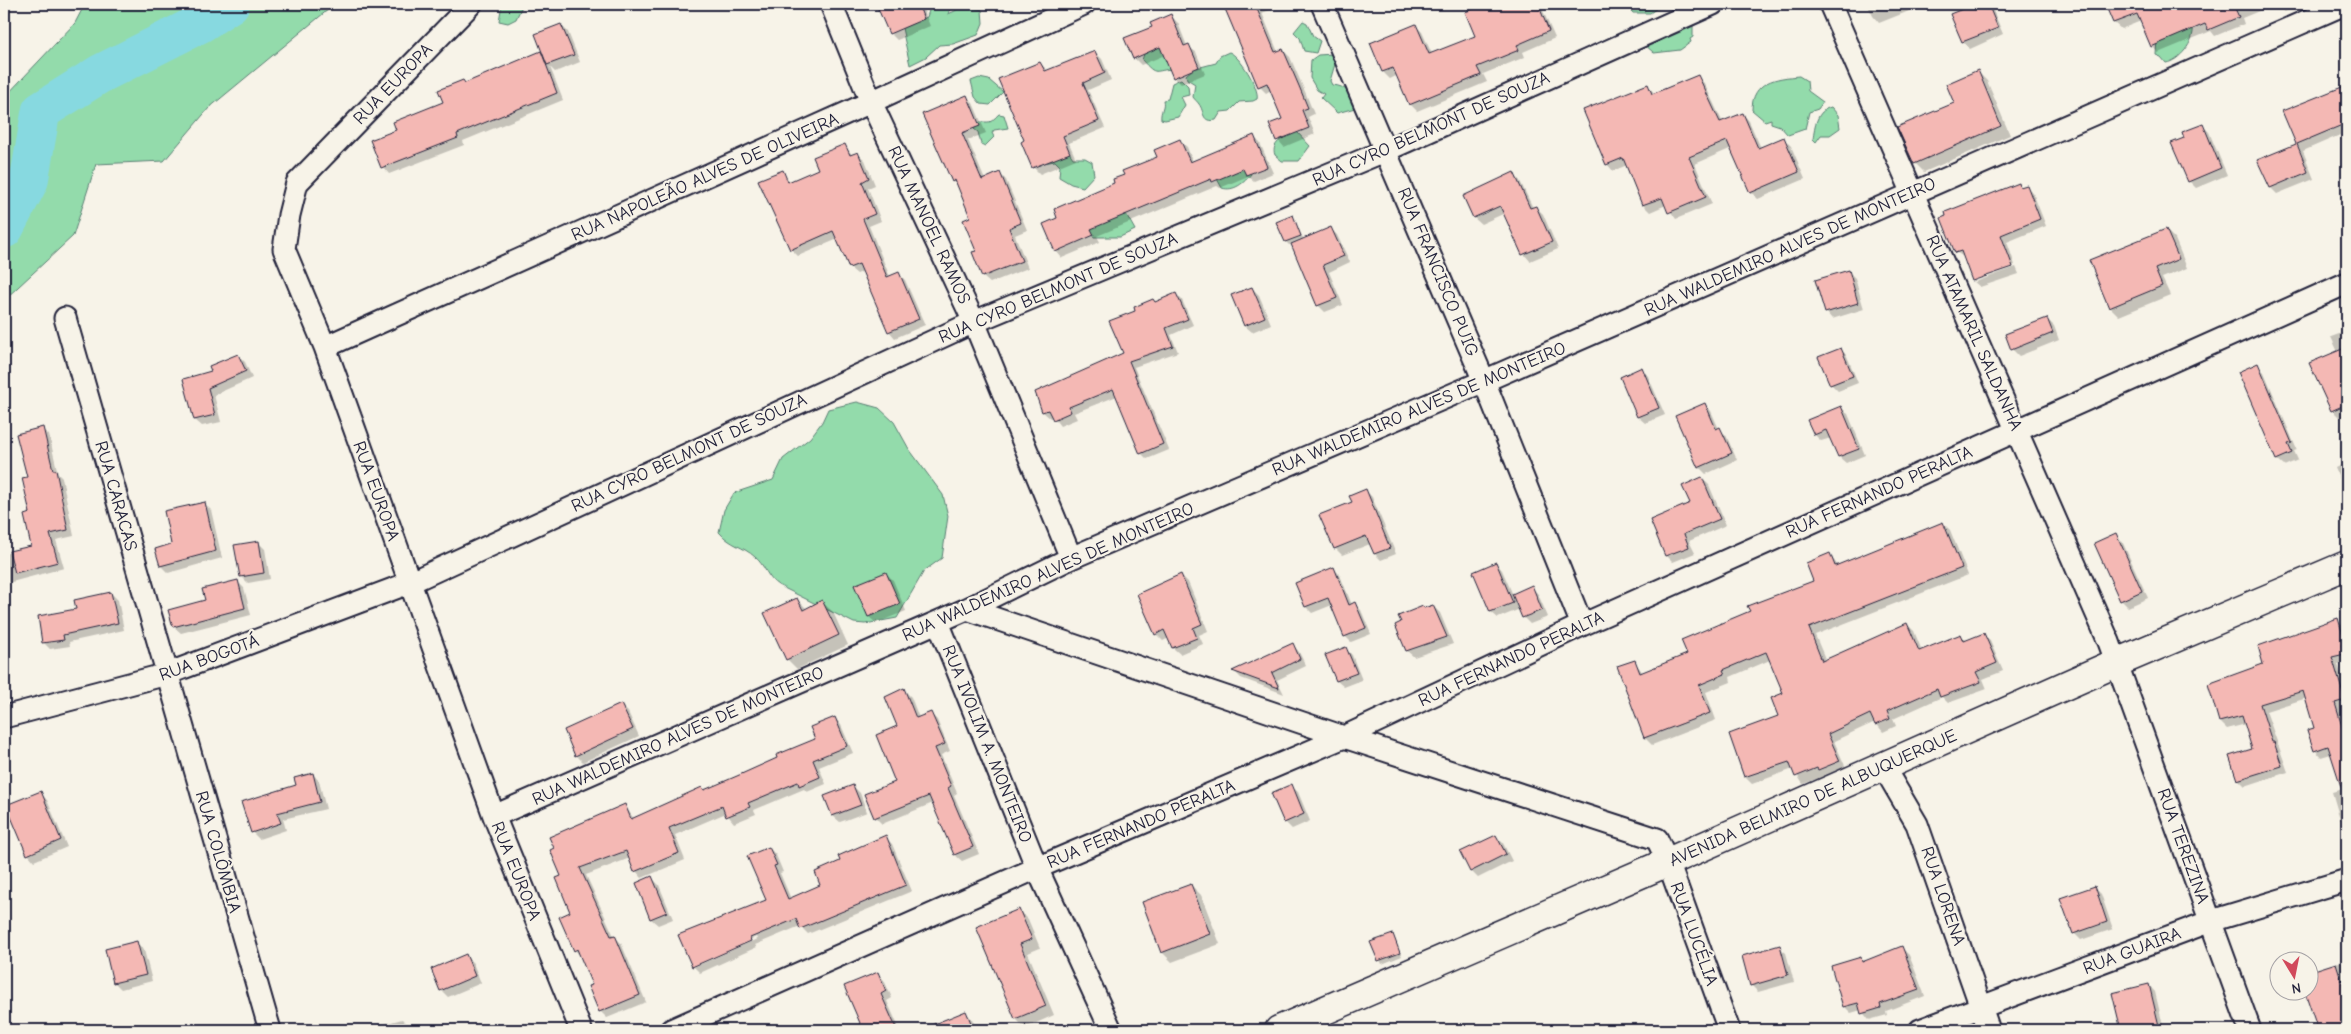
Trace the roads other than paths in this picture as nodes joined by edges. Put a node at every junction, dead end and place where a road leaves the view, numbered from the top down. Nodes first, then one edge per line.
1 (471, 4) edge
2 (831, 4) edge
3 (1084, 4) edge
4 (1322, 4) edge
5 (1713, 4) edge
6 (1830, 4) edge
7 (2346, 4) edge
8 (871, 102) junction
9 (1386, 150) junction
10 (1913, 193) junction
11 (2347, 282) edge
12 (65, 318) dead end
13 (974, 322) junction
14 (324, 348) junction
15 (1484, 381) junction
16 (2016, 430) junction
17 (1071, 558) junction
18 (2347, 565) edge
19 (409, 583) junction
20 (967, 610) junction
21 (938, 622) junction
22 (1582, 625) junction
23 (2116, 663) junction
24 (167, 674) junction
25 (4, 716) edge
26 (1344, 737) junction
27 (1884, 766) junction
28 (494, 816) junction
29 (1663, 851) junction
30 (1037, 868) junction
31 (2347, 880) edge
32 (2211, 921) junction
33 (1982, 1008) junction
34 (270, 1030) edge
35 (581, 1030) edge
36 (672, 1030) edge
37 (1111, 1030) edge
38 (1279, 1030) edge
39 (1729, 1030) edge
40 (1920, 1030) edge
41 (1989, 1030) edge
42 (2250, 1030) edge

1 - 14 street, RUA EUROPA
2 - 8 street, RUA MANOEL RAMOS
3 - 8 street, RUA NAPOLEÃO ALVES DE OLIVEIRA
4 - 9 street, RUA FRANCISCO PUIG
5 - 9 street, RUA CYRO BELMONT DE SOUZA
6 - 10 street, RUA ATAMARIL SALDANHA
7 - 10 street, RUA WALDEMIRO ALVES DE MONTEIRO
8 - 13 street, RUA MANOEL RAMOS
8 - 14 street, RUA NAPOLEÃO ALVES DE OLIVEIRA
9 - 13 street, RUA CYRO BELMONT DE SOUZA
9 - 15 street, RUA FRANCISCO PUIG
10 - 15 street, RUA WALDEMIRO ALVES DE MONTEIRO
10 - 16 street, RUA ATAMARIL SALDANHA
11 - 16 street, RUA FERNANDO PERALTA
12 - 24 street, RUA CARACAS
13 - 17 street, RUA MANOEL RAMOS
13 - 19 street, RUA CYRO BELMONT DE SOUZA
14 - 19 street, RUA EUROPA
15 - 17 street, RUA WALDEMIRO ALVES DE MONTEIRO
15 - 22 street, RUA FRANCISCO PUIG
16 - 22 street, RUA FERNANDO PERALTA
16 - 23 street, RUA ATAMARIL SALDANHA
17 - 20 street, RUA WALDEMIRO ALVES DE MONTEIRO
18 - 23 main road, AVENIDA BELMIRO DE ALBUQUERQUE
19 - 24 street, RUA BOGOTÁ
19 - 28 street, RUA EUROPA
20 - 21 street, RUA WALDEMIRO ALVES DE MONTEIRO
20 - 26 street
21 - 28 street, RUA WALDEMIRO ALVES DE MONTEIRO
21 - 30 street, RUA IVOLIM A. MONTEIRO
22 - 26 street, RUA FERNANDO PERALTA
23 - 27 main road, AVENIDA BELMIRO DE ALBUQUERQUE
23 - 32 street, RUA TEREZINA
24 - 25 street, RUA BOGOTÁ
24 - 34 street, RUA COLÔMBIA
26 - 29 street
26 - 30 street, RUA FERNANDO PERALTA
27 - 29 main road, AVENIDA BELMIRO DE ALBUQUERQUE
27 - 33 street, RUA LORENA
28 - 35 street, RUA EUROPA
29 - 38 main road, AVENIDA BELMIRO DE ALBUQUERQUE
29 - 39 street, RUA LUCÉLIA
30 - 36 street, RUA FERNANDO PERALTA
30 - 37 street, RUA IVOLIM A. MONTEIRO
31 - 32 street, RUA GUAIRA
32 - 33 street, RUA GUAIRA
32 - 42 street, RUA TEREZINA
33 - 40 street, RUA GUAIRA
33 - 41 street, RUA LORENA

